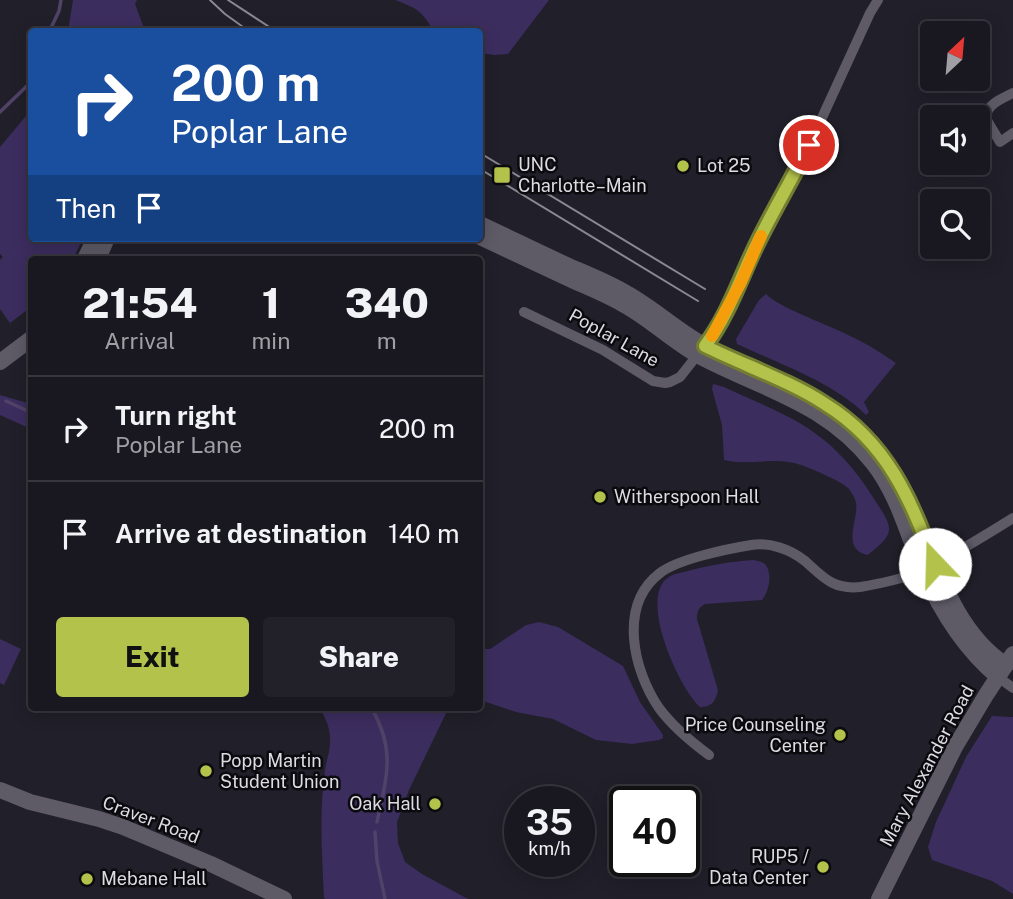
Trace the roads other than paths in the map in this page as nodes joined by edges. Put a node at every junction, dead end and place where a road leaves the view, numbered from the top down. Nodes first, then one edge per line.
1 (878, 0) edge
2 (1013, 93) edge
3 (1013, 133) edge
4 (483, 226) edge
5 (483, 238) edge
6 (505, 242) junction
7 (524, 312) dead end
8 (28, 327) edge
9 (28, 341) edge
10 (0, 348) edge
11 (701, 350) junction
12 (0, 362) edge
13 (1013, 518) edge
14 (929, 567) junction
15 (1007, 666) edge
16 (1013, 688) edge
17 (709, 755) dead end
18 (0, 789) edge
19 (284, 899) edge
20 (879, 899) edge

1 - 11 street, Poplar Lane
2 - 3 street
4 - 6 street
5 - 6 street
6 - 11 street
7 - 11 street, Poplar Lane
8 - 10 street
9 - 12 street
11 - 14 street
13 - 14 street
14 - 15 street
14 - 17 street
15 - 16 street
15 - 20 street, Mary Alexander Road
18 - 19 street, Craver Road

